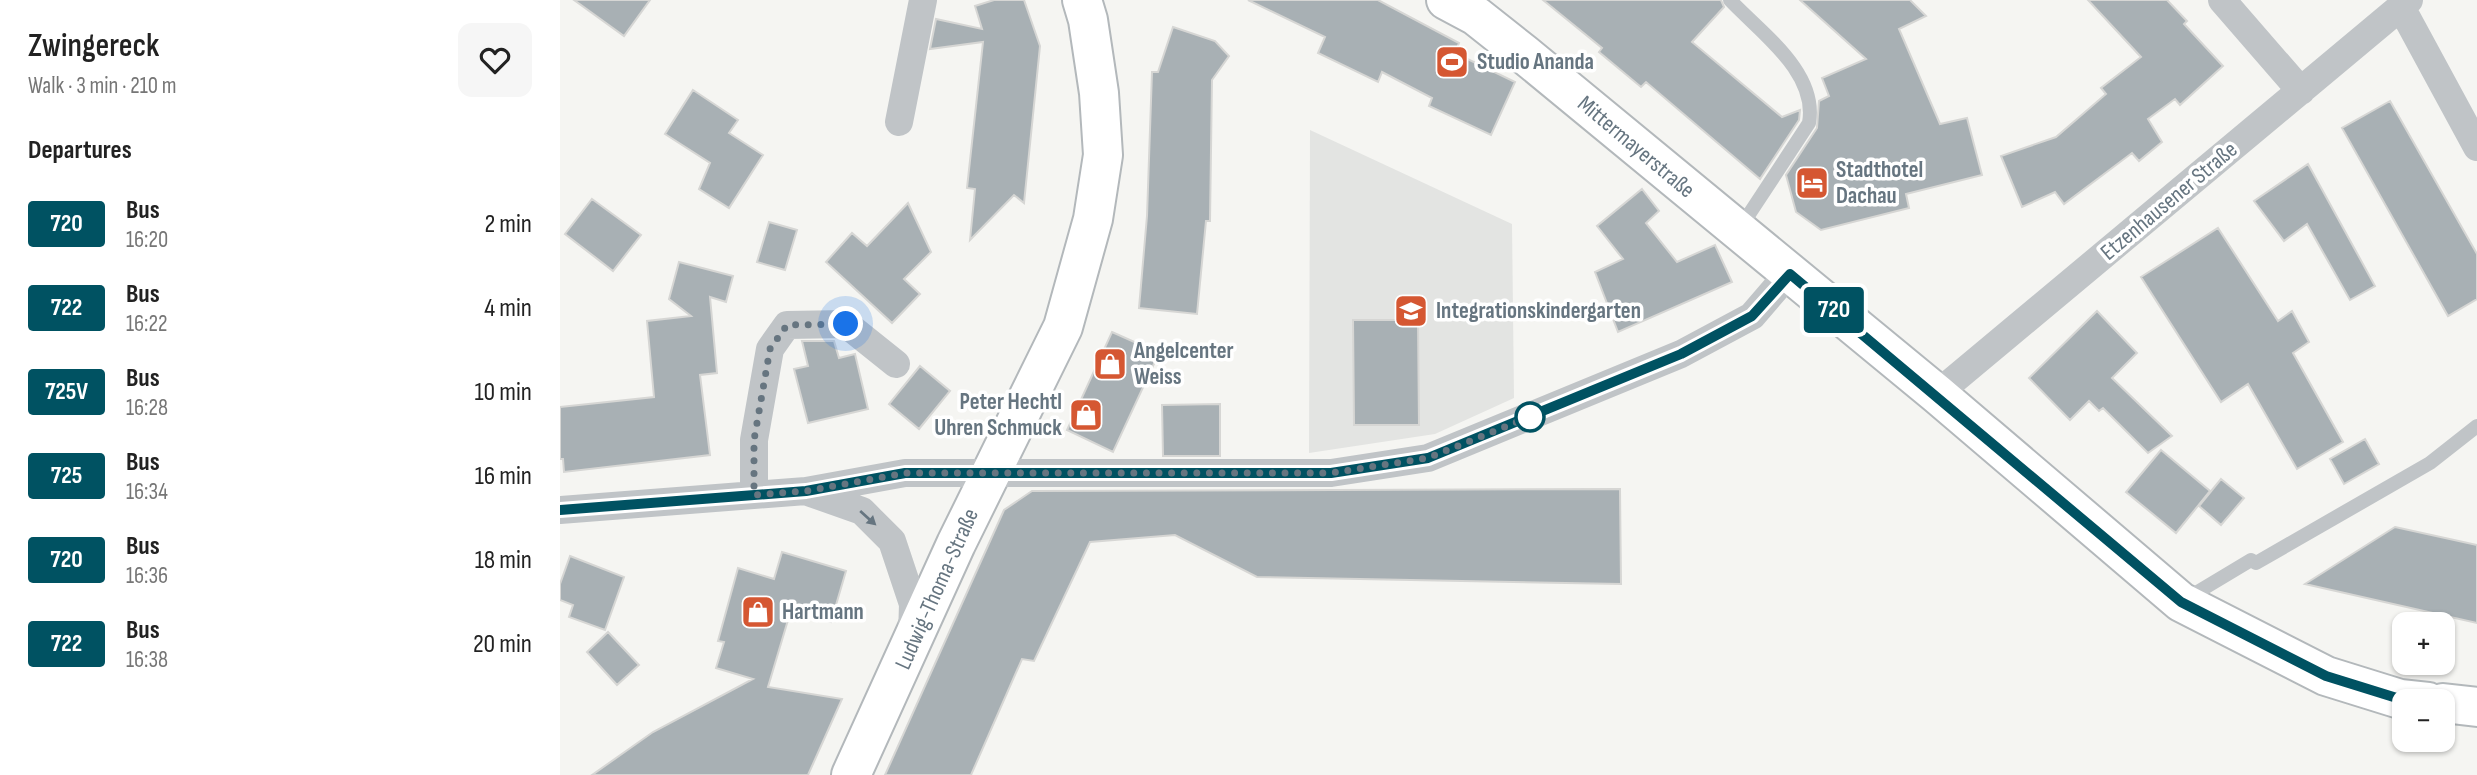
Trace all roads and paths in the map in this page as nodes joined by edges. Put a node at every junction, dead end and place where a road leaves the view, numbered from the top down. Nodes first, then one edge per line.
1 (923, 0) edge
2 (1082, 0) edge
3 (1446, 0) edge
4 (1730, 0) edge
5 (2222, 0) edge
6 (2405, 4) edge
7 (2301, 92) junction
8 (898, 122) dead end
9 (2477, 147) edge
10 (1738, 231) junction
11 (1790, 274) junction
12 (896, 364) dead end
13 (1937, 394) junction
14 (2477, 426) edge
15 (990, 472) junction
16 (806, 491) junction
17 (754, 495) junction
18 (560, 510) edge
19 (2181, 602) junction
20 (912, 644) junction
21 (2392, 697) edge
22 (2455, 705) edge
23 (2477, 707) edge
24 (851, 775) edge

1 - 8 street
2 - 15 main road, Ludwig-Thoma-Straße
3 - 10 main road, Mittermayerstraße
4 - 10 lane
5 - 7 street
6 - 7 street, Etzenhausener Straße
6 - 9 street, Etzenhausener Straße
7 - 13 street, Etzenhausener Straße
10 - 11 main road, Mittermayerstraße
11 - 13 main road, Mittermayerstraße
11 - 15 street
12 - 17 street
13 - 19 main road, Mittermayerstraße
14 - 19 lane
15 - 16 street
15 - 20 main road, Ludwig-Thoma-Straße
16 - 17 street
16 -> 20 street
17 - 18 street
19 - 21 main road, Mittermayerstraße
20 - 24 main road, Ludwig-Thoma-Straße
22 - 23 main road

